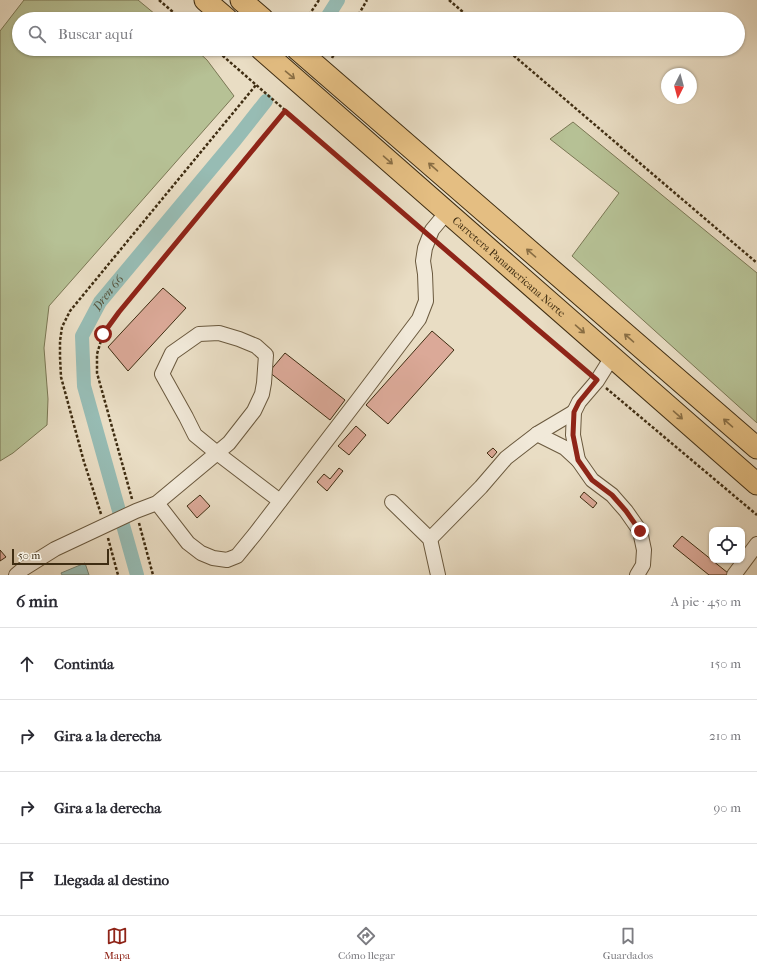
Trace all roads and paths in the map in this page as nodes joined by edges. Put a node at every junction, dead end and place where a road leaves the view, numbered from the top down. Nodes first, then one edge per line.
1 (159, 0) edge
2 (205, 0) edge
3 (241, 0) edge
4 (319, 0) edge
5 (368, 0) edge
6 (449, 0) edge
7 (172, 12) edge
8 (219, 12) edge
9 (255, 12) edge
10 (311, 12) edge
11 (360, 12) edge
12 (463, 12) edge
13 (223, 56) edge
14 (269, 56) edge
15 (305, 56) edge
16 (514, 56) edge
17 (256, 85) junction
18 (285, 111) junction
19 (447, 212) junction
20 (429, 236) junction
21 (757, 263) edge
22 (612, 357) junction
23 (597, 380) junction
24 (574, 412) junction
25 (537, 434) junction
26 (757, 448) edge
27 (217, 453) junction
28 (578, 460) junction
29 (757, 484) edge
30 (280, 501) junction
31 (392, 502) dead end
32 (157, 503) junction
33 (136, 511) junction
34 (757, 515) edge
35 (104, 525) junction
36 (430, 539) junction
37 (757, 544) edge
38 (16, 575) edge
39 (118, 575) edge
40 (154, 575) edge
41 (438, 575) edge
42 (637, 575) edge
43 (734, 575) edge

1 - 7 path
2 - 8 highway
3 - 9 highway
4 - 10 path
5 - 11 path
6 - 12 path
13 - 17 path
14 -> 19 highway, Carretera Panamericana Norte
26 -> 15 highway
16 - 21 path
17 - 18 path
17 - 35 path
18 - 20 path
18 - 33 path
19 - 20 lane
19 -> 22 highway, Carretera Panamericana Norte
20 - 23 path
20 - 30 lane
22 - 23 lane
22 -> 29 highway, Carretera Panamericana Norte
23 - 24 lane
23 - 34 path
24 - 25 lane
24 - 28 lane
25 - 28 lane
25 - 36 lane
27 - 27 lane
27 - 30 lane
27 - 32 lane
28 - 42 lane
30 - 32 lane
31 - 36 lane
32 - 33 lane
33 - 35 lane
33 - 40 path
35 - 38 lane
35 - 39 path
36 - 41 lane
37 - 43 lane

